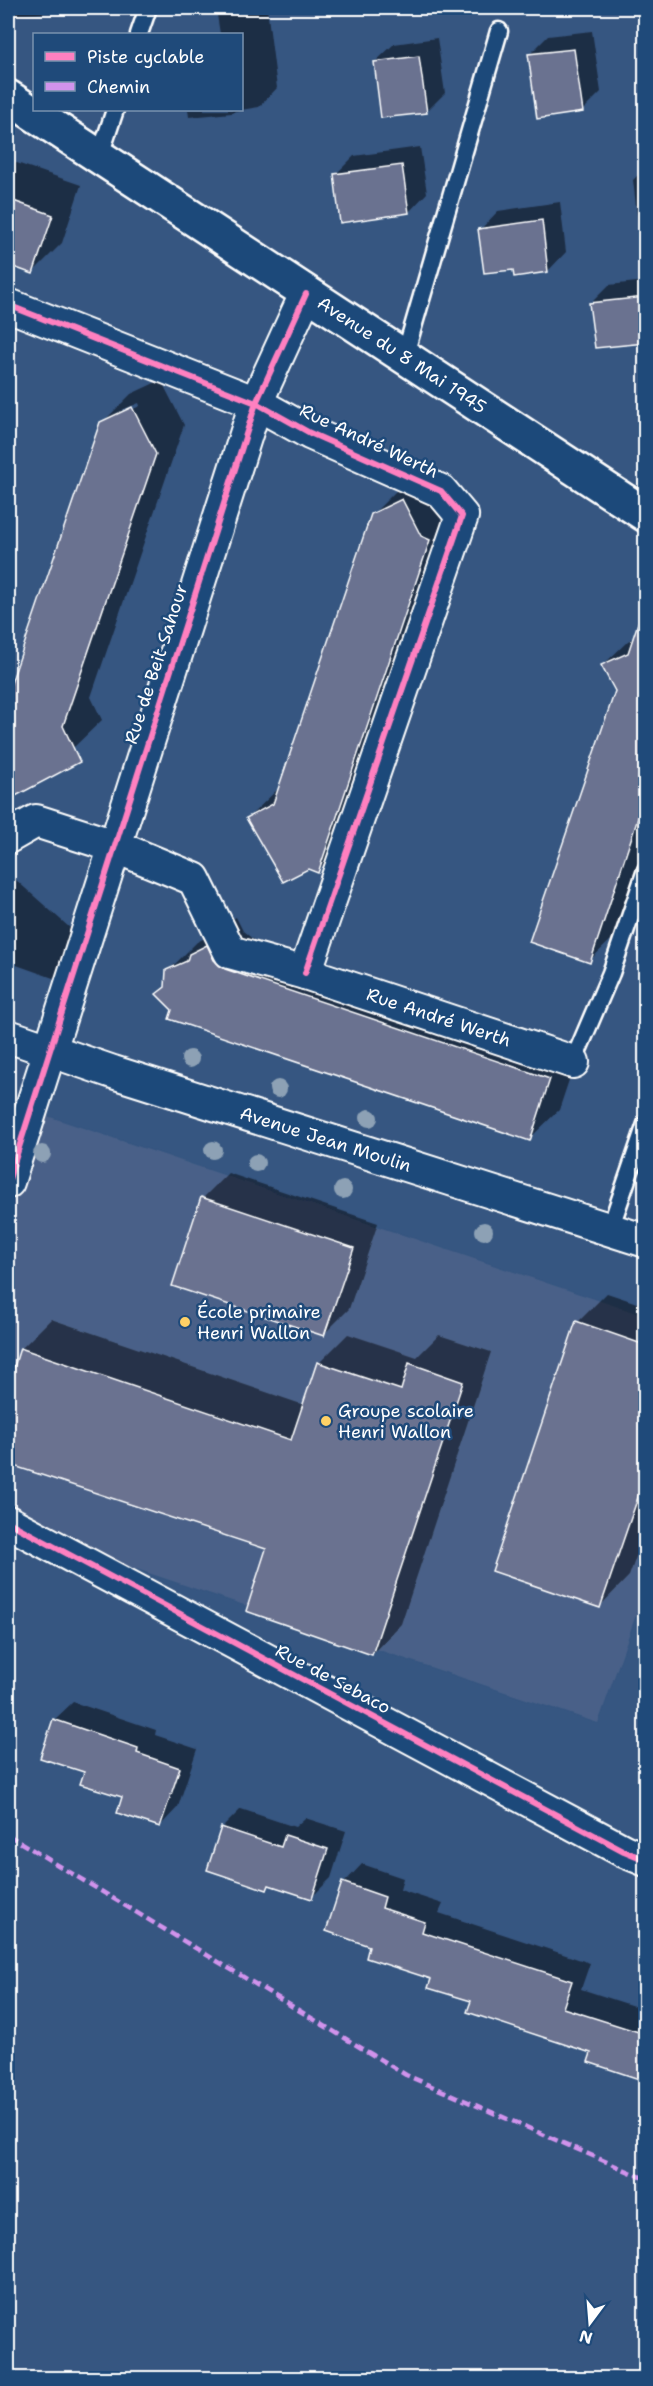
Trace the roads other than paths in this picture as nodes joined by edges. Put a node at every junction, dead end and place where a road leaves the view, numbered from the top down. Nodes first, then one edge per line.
1 (148, 8) edge
2 (499, 31) dead end
3 (139, 33) edge
4 (8, 97) edge
5 (115, 111) edge
6 (99, 158) junction
7 (306, 294) junction
8 (8, 305) edge
9 (404, 358) junction
10 (256, 403) junction
11 (645, 514) edge
12 (8, 837) edge
13 (114, 846) junction
14 (645, 870) edge
15 (305, 974) junction
16 (8, 1036) edge
17 (51, 1050) junction
18 (573, 1062) joint
19 (645, 1124) edge
20 (8, 1182) edge
21 (610, 1229) junction
22 (645, 1241) edge
23 (8, 1522) edge
24 (645, 1860) edge

1 - 3 lane
2 - 9 lane
4 - 6 street, Avenue du 8 Mai 1945
5 - 6 lane
6 - 7 street, Avenue du 8 Mai 1945
7 - 9 street, Avenue du 8 Mai 1945
7 - 10 street, Rue de Beit Sahour
8 - 10 street, Rue André Werth
9 - 11 street, Avenue du 8 Mai 1945
10 - 13 street, Rue de Beit Sahour
10 - 15 street, Rue André Werth
12 - 13 street, Rue André Werth
13 - 15 street, Rue André Werth
13 - 17 street, Rue de Beit Sahour
14 - 18 lane
15 - 18 street, Rue André Werth
16 - 17 street, Avenue Jean Moulin
17 - 20 street
17 - 21 street, Avenue Jean Moulin
19 - 21 lane
21 - 22 street, Avenue Jean Moulin
23 - 24 street, Rue de Sebaco

